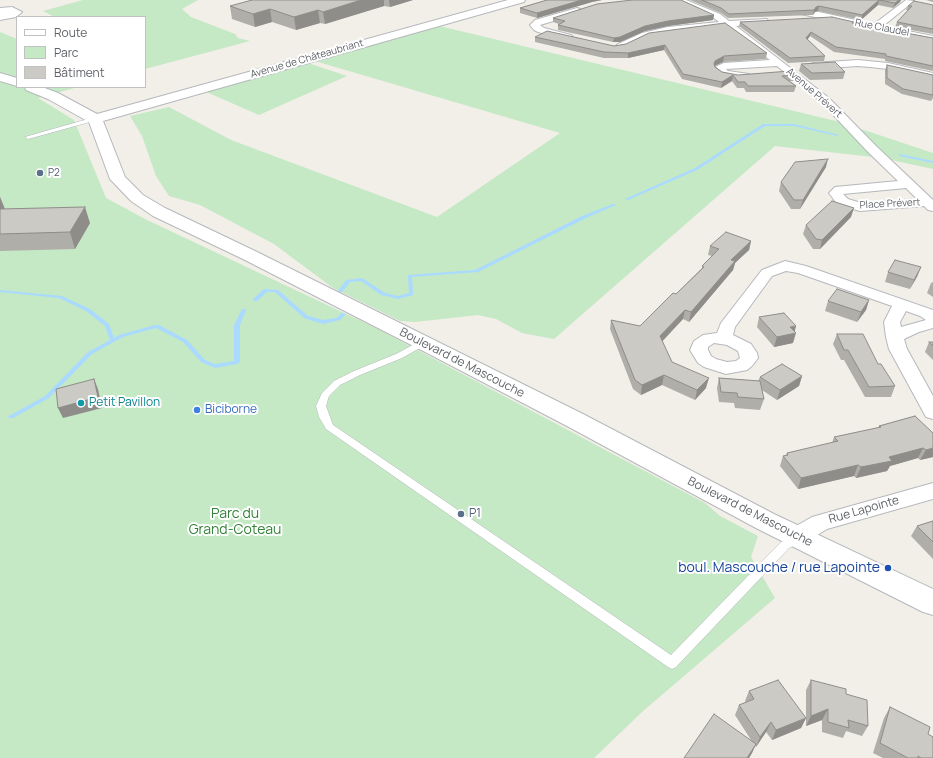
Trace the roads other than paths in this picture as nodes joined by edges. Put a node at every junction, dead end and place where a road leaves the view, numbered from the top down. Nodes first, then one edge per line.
1 (520, 0) edge
2 (679, 0) edge
3 (910, 1) edge
4 (588, 7) edge
5 (779, 14) edge
6 (830, 18) junction
7 (797, 19) edge
8 (768, 20) edge
9 (726, 23) junction
10 (876, 27) junction
11 (577, 39) edge
12 (933, 39) edge
13 (613, 47) edge
14 (784, 69) junction
15 (758, 75) edge
16 (0, 77) edge
17 (930, 79) edge
18 (16, 82) edge
19 (33, 88) edge
20 (95, 119) junction
21 (28, 137) dead end
22 (908, 184) junction
23 (930, 204) edge
24 (901, 305) junction
25 (933, 317) edge
26 (933, 323) edge
27 (894, 337) junction
28 (724, 338) dead end
29 (422, 342) junction
30 (930, 404) edge
31 (933, 491) edge
32 (799, 538) junction
33 (933, 603) edge

1 - 20 street, Avenue de Châteaubriant
2 - 9 street, Avenue Prévert
3 - 10 street
4 - 11 street
5 - 6 street, Rue Claudel
6 - 7 street, Rue Claudel
6 - 10 street, Rue Claudel
8 - 9 street
9 - 13 street
9 - 14 street, Avenue Prévert
10 - 12 street, Rue Claudel
14 - 15 street
14 - 17 street
14 - 22 street, Avenue Prévert
16 - 18 street
19 - 20 street
20 - 21 lane
20 - 29 street, Boulevard de Mascouche
22 - 23 street, Avenue Prévert
22 - 23 street, Place Prévert
24 - 25 street
24 - 27 street
24 - 28 street
26 - 27 street
27 - 30 street
29 - 32 street, Boulevard de Mascouche
29 - 32 lane
31 - 32 street, Rue Lapointe
32 - 33 street, Boulevard de Mascouche

